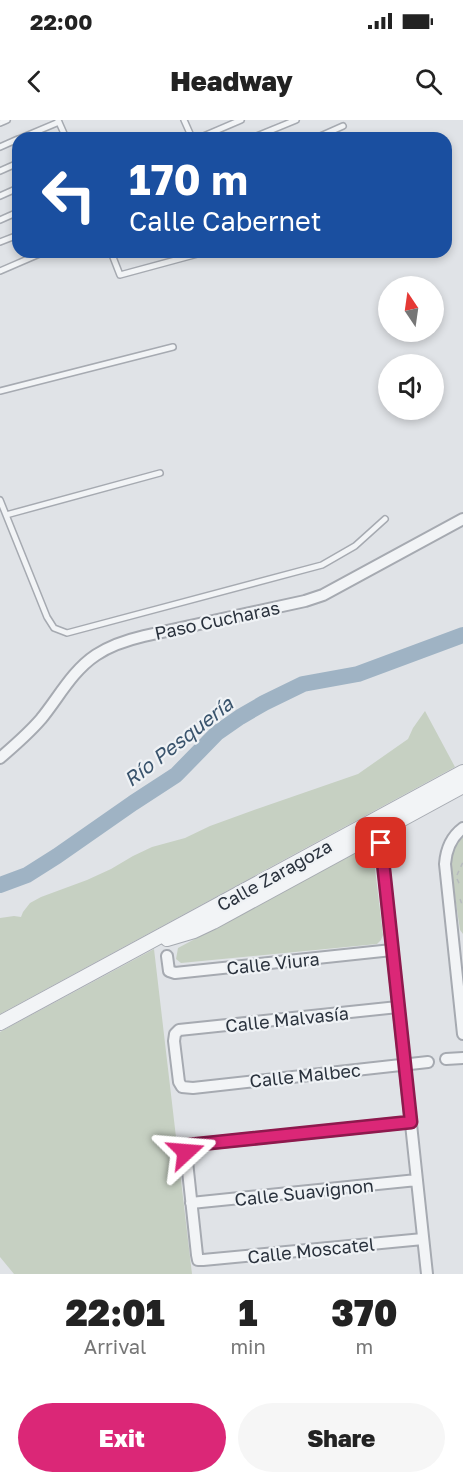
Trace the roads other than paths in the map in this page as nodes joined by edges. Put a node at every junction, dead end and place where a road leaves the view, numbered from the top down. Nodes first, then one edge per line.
1 (7, 120) edge
2 (242, 120) edge
3 (296, 120) edge
4 (59, 121) edge
5 (0, 123) edge
6 (343, 126) dead end
7 (35, 132) edge
8 (213, 132) edge
9 (267, 132) edge
10 (330, 132) edge
11 (30, 258) edge
12 (113, 258) edge
13 (183, 258) edge
14 (0, 271) edge
15 (173, 347) dead end
16 (0, 391) edge
17 (160, 473) dead end
18 (0, 500) edge
19 (6, 515) junction
20 (385, 519) dead end
21 (463, 519) edge
22 (0, 758) edge
23 (463, 772) edge
24 (463, 786) edge
25 (381, 823) junction
26 (463, 828) edge
27 (381, 843) dead end
28 (458, 943) edge
29 (392, 950) junction
30 (167, 956) dead end
31 (461, 1001) edge
32 (399, 1007) junction
33 (0, 1023) edge
34 (463, 1034) edge
35 (463, 1058) edge
36 (446, 1059) dead end
37 (428, 1062) dead end
38 (405, 1065) junction
39 (182, 1087) joint
40 (411, 1122) junction
41 (417, 1180) junction
42 (191, 1203) junction
43 (423, 1239) junction
44 (427, 1274) edge

1 - 5 lane
2 - 8 lane
3 - 9 lane
4 - 7 lane
6 - 10 lane
11 - 14 lane
12 - 13 lane
15 - 16 lane
17 - 19 lane
18 - 19 lane
19 - 20 lane
21 - 22 street, Paso Cucharas
23 - 25 street, Calle Zaragoza
24 - 25 street, Calle Zaragoza
25 - 33 street, Calle Zaragoza
26 - 28 street
27 - 29 street
28 - 31 street
29 - 30 street, Calle Viura
29 - 32 street
31 - 34 street
32 - 38 street
32 - 39 street, Calle Malvasía
35 - 36 street
37 - 38 street, Calle Malbec
38 - 39 street, Calle Malbec
38 - 40 street
40 - 41 street
40 - 42 street
41 - 42 street, Calle Suavignon
41 - 43 street
42 - 43 street, Calle Moscatel
43 - 44 street

